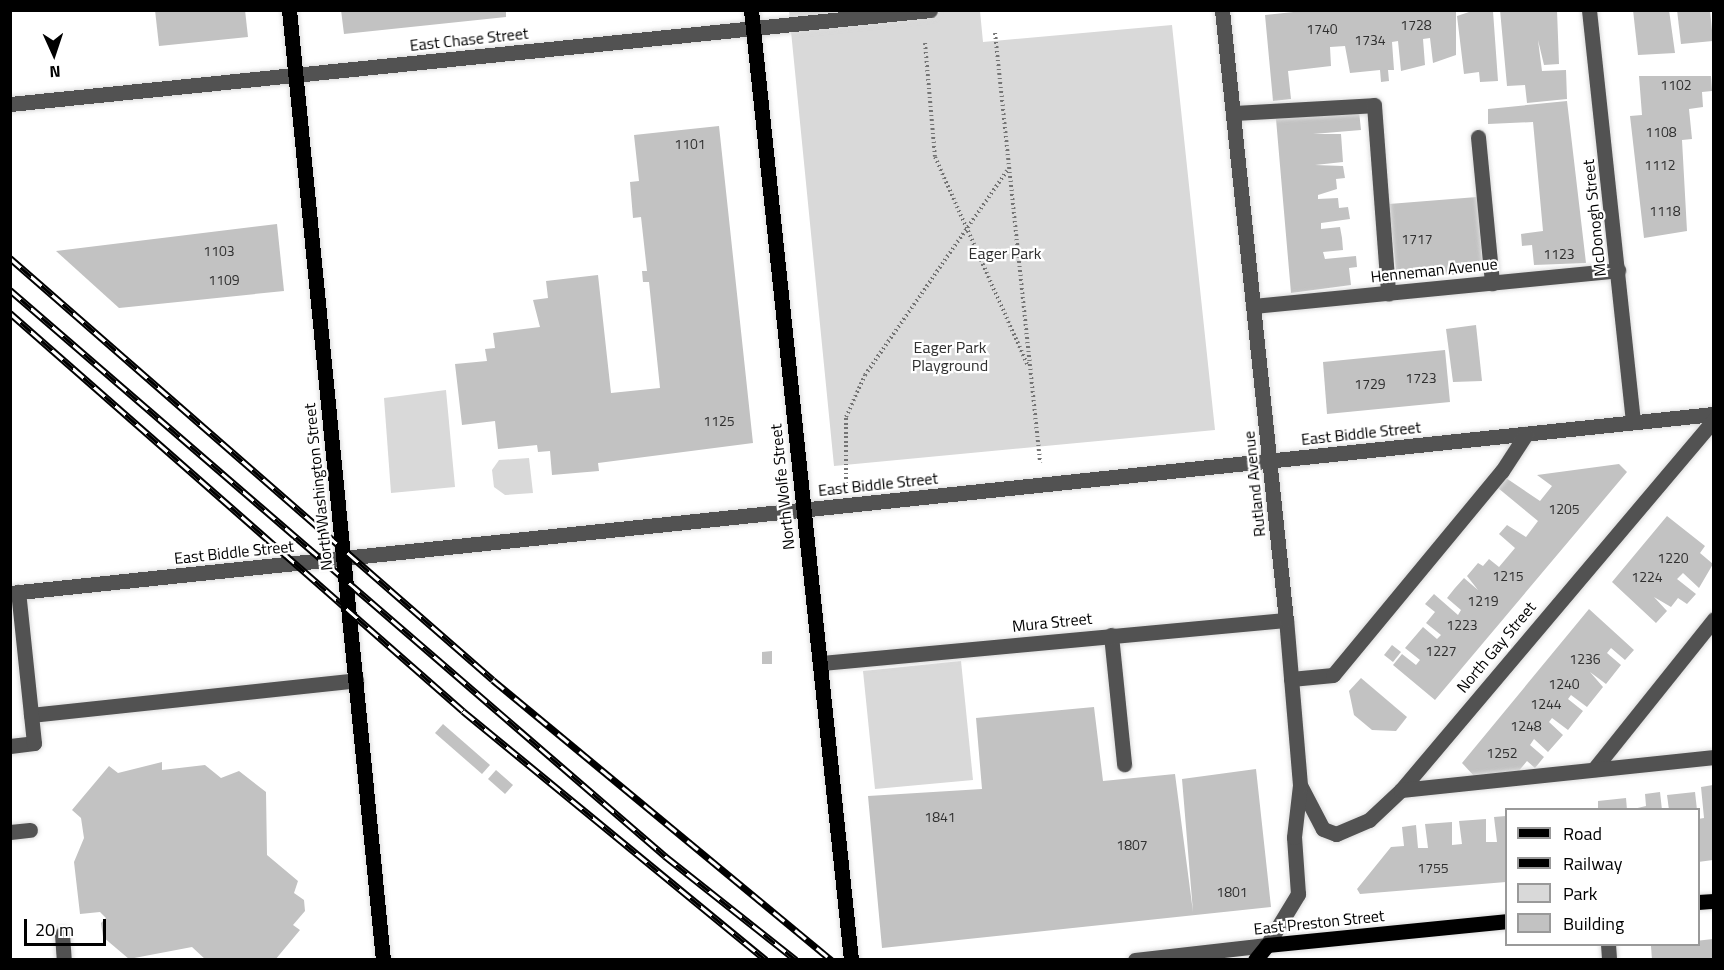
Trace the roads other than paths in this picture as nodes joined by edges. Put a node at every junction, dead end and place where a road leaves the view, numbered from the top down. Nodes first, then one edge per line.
1 (289, 10) edge
2 (751, 10) edge
3 (930, 10) edge
4 (1222, 10) edge
5 (1589, 10) edge
6 (752, 29) junction
7 (296, 75) junction
8 (10, 104) edge
9 (1233, 113) junction
10 (1478, 137) dead end
11 (1618, 270) junction
12 (1492, 283) junction
13 (1388, 293) junction
14 (1253, 306) junction
15 (1713, 414) edge
16 (1713, 420) edge
17 (1633, 423) junction
18 (1526, 434) junction
19 (1269, 461) junction
20 (802, 510) junction
21 (343, 558) junction
22 (14, 592) edge
23 (1713, 619) edge
24 (1286, 620) junction
25 (1111, 635) junction
26 (821, 663) junction
27 (1291, 679) junction
28 (356, 680) junction
29 (31, 715) junction
30 (10, 746) edge
31 (1713, 757) edge
32 (1124, 764) dead end
33 (1594, 770) junction
34 (1300, 785) junction
35 (1401, 790) junction
36 (30, 830) dead end
37 (10, 832) edge
38 (1505, 921) edge
39 (62, 934) dead end
40 (1267, 945) junction
41 (64, 960) edge
42 (383, 960) edge
43 (851, 960) edge
44 (1136, 960) edge
45 (1255, 960) edge

1 - 7 main road, North Washington Street
2 - 6 main road, North Wolfe Street
3 - 6 street, East Chase Street
4 - 9 street, Rutland Avenue
5 - 11 street, McDonogh Street
6 - 7 street, East Chase Street
6 - 20 main road, North Wolfe Street
7 - 8 street, East Chase Street
7 - 21 main road, North Washington Street
9 - 13 street
9 - 14 street, Rutland Avenue
10 - 12 street
11 - 12 street, Henneman Avenue
11 - 17 street, McDonogh Street
12 - 13 street, Henneman Avenue
13 - 14 street, Henneman Avenue
14 - 19 street, Rutland Avenue
15 - 17 street, East Biddle Street
16 - 35 street, North Gay Street
17 - 18 street, East Biddle Street
18 - 19 street, East Biddle Street
18 - 27 street
19 - 20 street, East Biddle Street
19 - 24 street, Rutland Avenue
20 - 21 street, East Biddle Street
20 - 26 main road, North Wolfe Street
21 - 22 street, East Biddle Street
21 - 28 main road, North Washington Street
22 - 29 street
23 - 33 street
24 - 25 street, Mura Street
24 - 27 street, Rutland Avenue
25 - 26 street, Mura Street
25 - 32 street
26 - 43 main road, North Wolfe Street
27 - 34 street, Rutland Avenue
28 - 29 street
28 - 42 main road, North Washington Street
29 - 30 street
31 - 33 street
33 - 35 street
34 - 35 street, North Gay Street
34 - 40 street, Rutland Avenue
36 - 37 street
38 - 40 main road, East Preston Street
39 - 41 street
40 - 44 street, East Preston Street
40 - 45 main road

